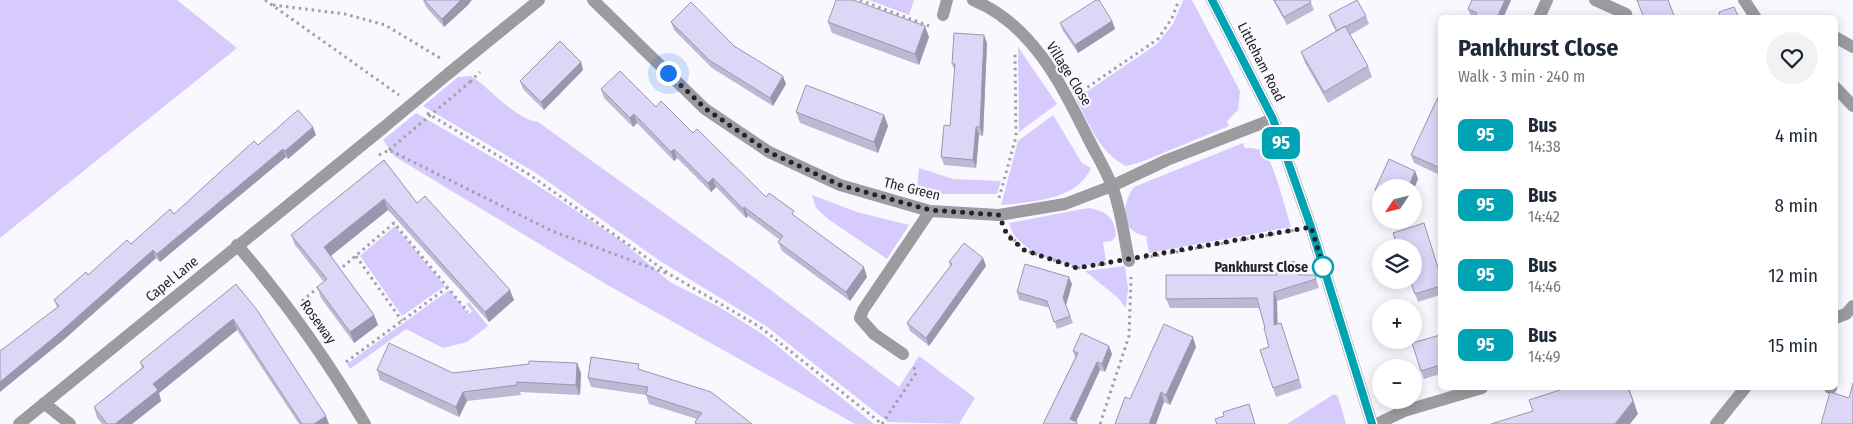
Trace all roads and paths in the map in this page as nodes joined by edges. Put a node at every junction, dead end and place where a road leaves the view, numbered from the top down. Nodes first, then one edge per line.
1 (265, 0) edge
2 (539, 0) edge
3 (593, 0) edge
4 (860, 0) edge
5 (947, 0) edge
6 (973, 0) edge
7 (1178, 0) edge
8 (1212, 0) edge
9 (1547, 0) edge
10 (1595, 0) edge
11 (1744, 0) edge
12 (272, 5) junction
13 (943, 15) dead end
14 (1540, 15) edge
15 (1626, 15) edge
16 (1754, 15) edge
17 (936, 29) dead end
18 (1019, 30) junction
19 (1838, 39) edge
20 (1853, 47) edge
21 (452, 70) junction
22 (470, 82) dead end
23 (1838, 90) edge
24 (401, 96) dead end
25 (1069, 100) junction
26 (1853, 106) edge
27 (426, 112) dead end
28 (1273, 119) junction
29 (389, 150) junction
30 (372, 158) dead end
31 (1112, 186) junction
32 (930, 210) junction
33 (999, 215) junction
34 (1311, 227) junction
35 (236, 245) junction
36 (356, 256) junction
37 (1129, 261) junction
38 (334, 274) edge
39 (671, 275) junction
40 (327, 280) edge
41 (448, 287) junction
42 (1853, 306) edge
43 (291, 310) junction
44 (468, 312) dead end
45 (1838, 317) edge
46 (402, 320) junction
47 (903, 354) joint
48 (334, 371) junction
49 (1475, 390) edge
50 (1743, 390) edge
51 (44, 403) junction
52 (1721, 422) edge
53 (19, 424) edge
54 (70, 424) edge
55 (364, 424) edge
56 (882, 424) edge
57 (1100, 424) edge
58 (1372, 424) edge
59 (1377, 424) edge

1 - 12 path
2 - 21 street
3 - 32 street, The Green
4 - 17 path
5 - 13 street
6 - 18 street, Village Close
7 - 25 path
8 - 28 street, Littleham Road
9 - 14 street
10 - 15 street
11 - 16 street
12 - 21 path
12 - 24 path
18 - 25 street, Village Close
18 - 33 path
19 - 20 street
21 - 35 street, Capel Lane, bridge
22 - 29 path, bridge
23 - 26 street
25 - 31 street, Village Close
27 - 39 path
28 - 31 street, The Green
28 - 34 street, Littleham Road
29 - 30 path
29 - 39 path
31 - 33 street, The Green
31 - 37 street, Village Close
32 - 33 street, The Green
32 - 47 street
33 - 37 path
34 - 37 path
34 - 58 street, Littleham Road
35 - 43 street, Roseway
35 - 51 street, Capel Lane
36 - 38 path
36 - 41 path
36 - 46 path
37 - 57 path
39 - 56 path
40 - 43 path
41 - 44 path
41 - 46 path
42 - 45 street
43 - 48 street, Roseway
46 - 48 path
47 - 56 path
48 - 55 street, Roseway
49 - 59 street
50 - 52 street
51 - 53 street, Capel Lane
51 - 54 street

